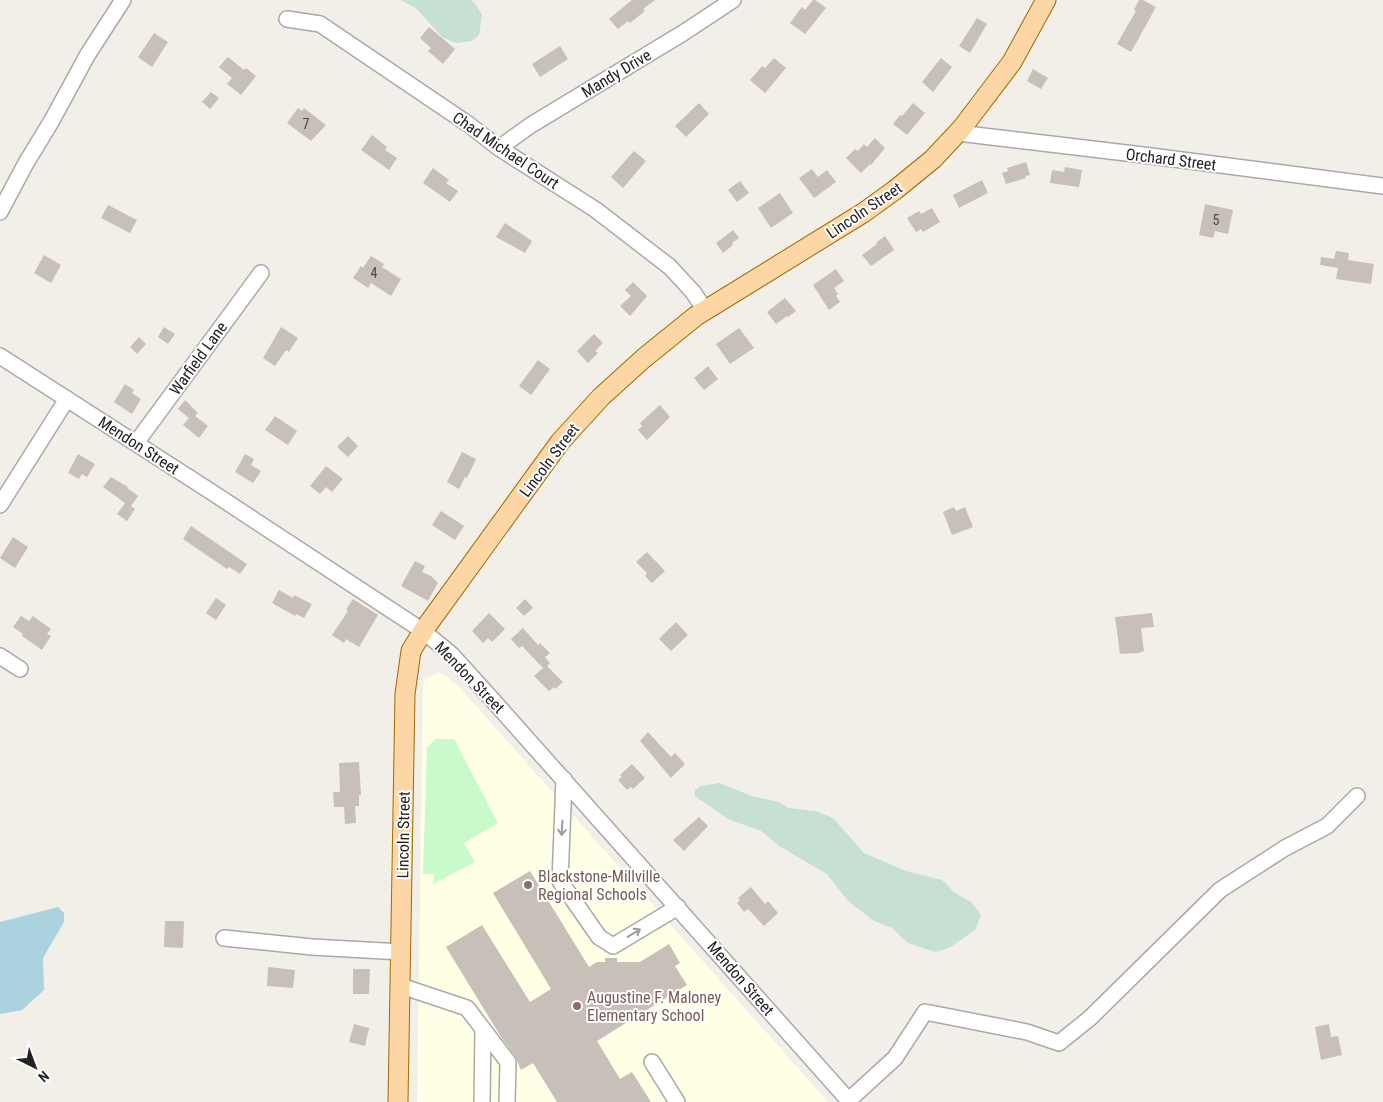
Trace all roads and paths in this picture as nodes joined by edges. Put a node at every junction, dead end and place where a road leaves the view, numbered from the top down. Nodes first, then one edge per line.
1 (123, 0) edge
2 (733, 0) edge
3 (1046, 0) edge
4 (287, 19) dead end
5 (958, 133) junction
6 (499, 148) junction
7 (1383, 186) edge
8 (0, 212) edge
9 (261, 273) dead end
10 (705, 310) junction
11 (0, 356) edge
12 (67, 399) junction
13 (136, 443) junction
14 (0, 505) edge
15 (423, 631) junction
16 (0, 656) edge
17 (20, 670) dead end
18 (564, 779) junction
19 (1357, 796) dead end
20 (678, 907) junction
21 (224, 938) dead end
22 (402, 952) junction
23 (401, 986) junction
24 (483, 1029) junction
25 (652, 1062) dead end
26 (849, 1101) edge
27 (398, 1102) edge
28 (482, 1102) edge
29 (507, 1102) edge
30 (677, 1102) edge

1 - 8 street
2 - 6 street, Mandy Drive
3 - 5 main road, Lincoln Street
4 - 6 street, Chad Michael Court
5 - 7 street, Orchard Street
5 - 10 main road, Lincoln Street
6 - 10 street, Chad Michael Court
9 - 13 street, Warfield Lane
10 - 15 main road, Lincoln Street
11 - 12 street, Mendon Street
12 - 13 street, Mendon Street
12 - 14 street
13 - 15 street, Mendon Street
15 - 18 street, Mendon Street
15 - 22 main road, Lincoln Street
16 - 17 street
18 - 20 street, Mendon Street
18 -> 20 street
19 - 26 street
20 - 26 street, Mendon Street
21 - 22 street
22 - 23 main road, Lincoln Street
23 - 24 street
23 - 27 main road, Lincoln Street
24 - 28 street
24 - 29 street
25 - 30 street

